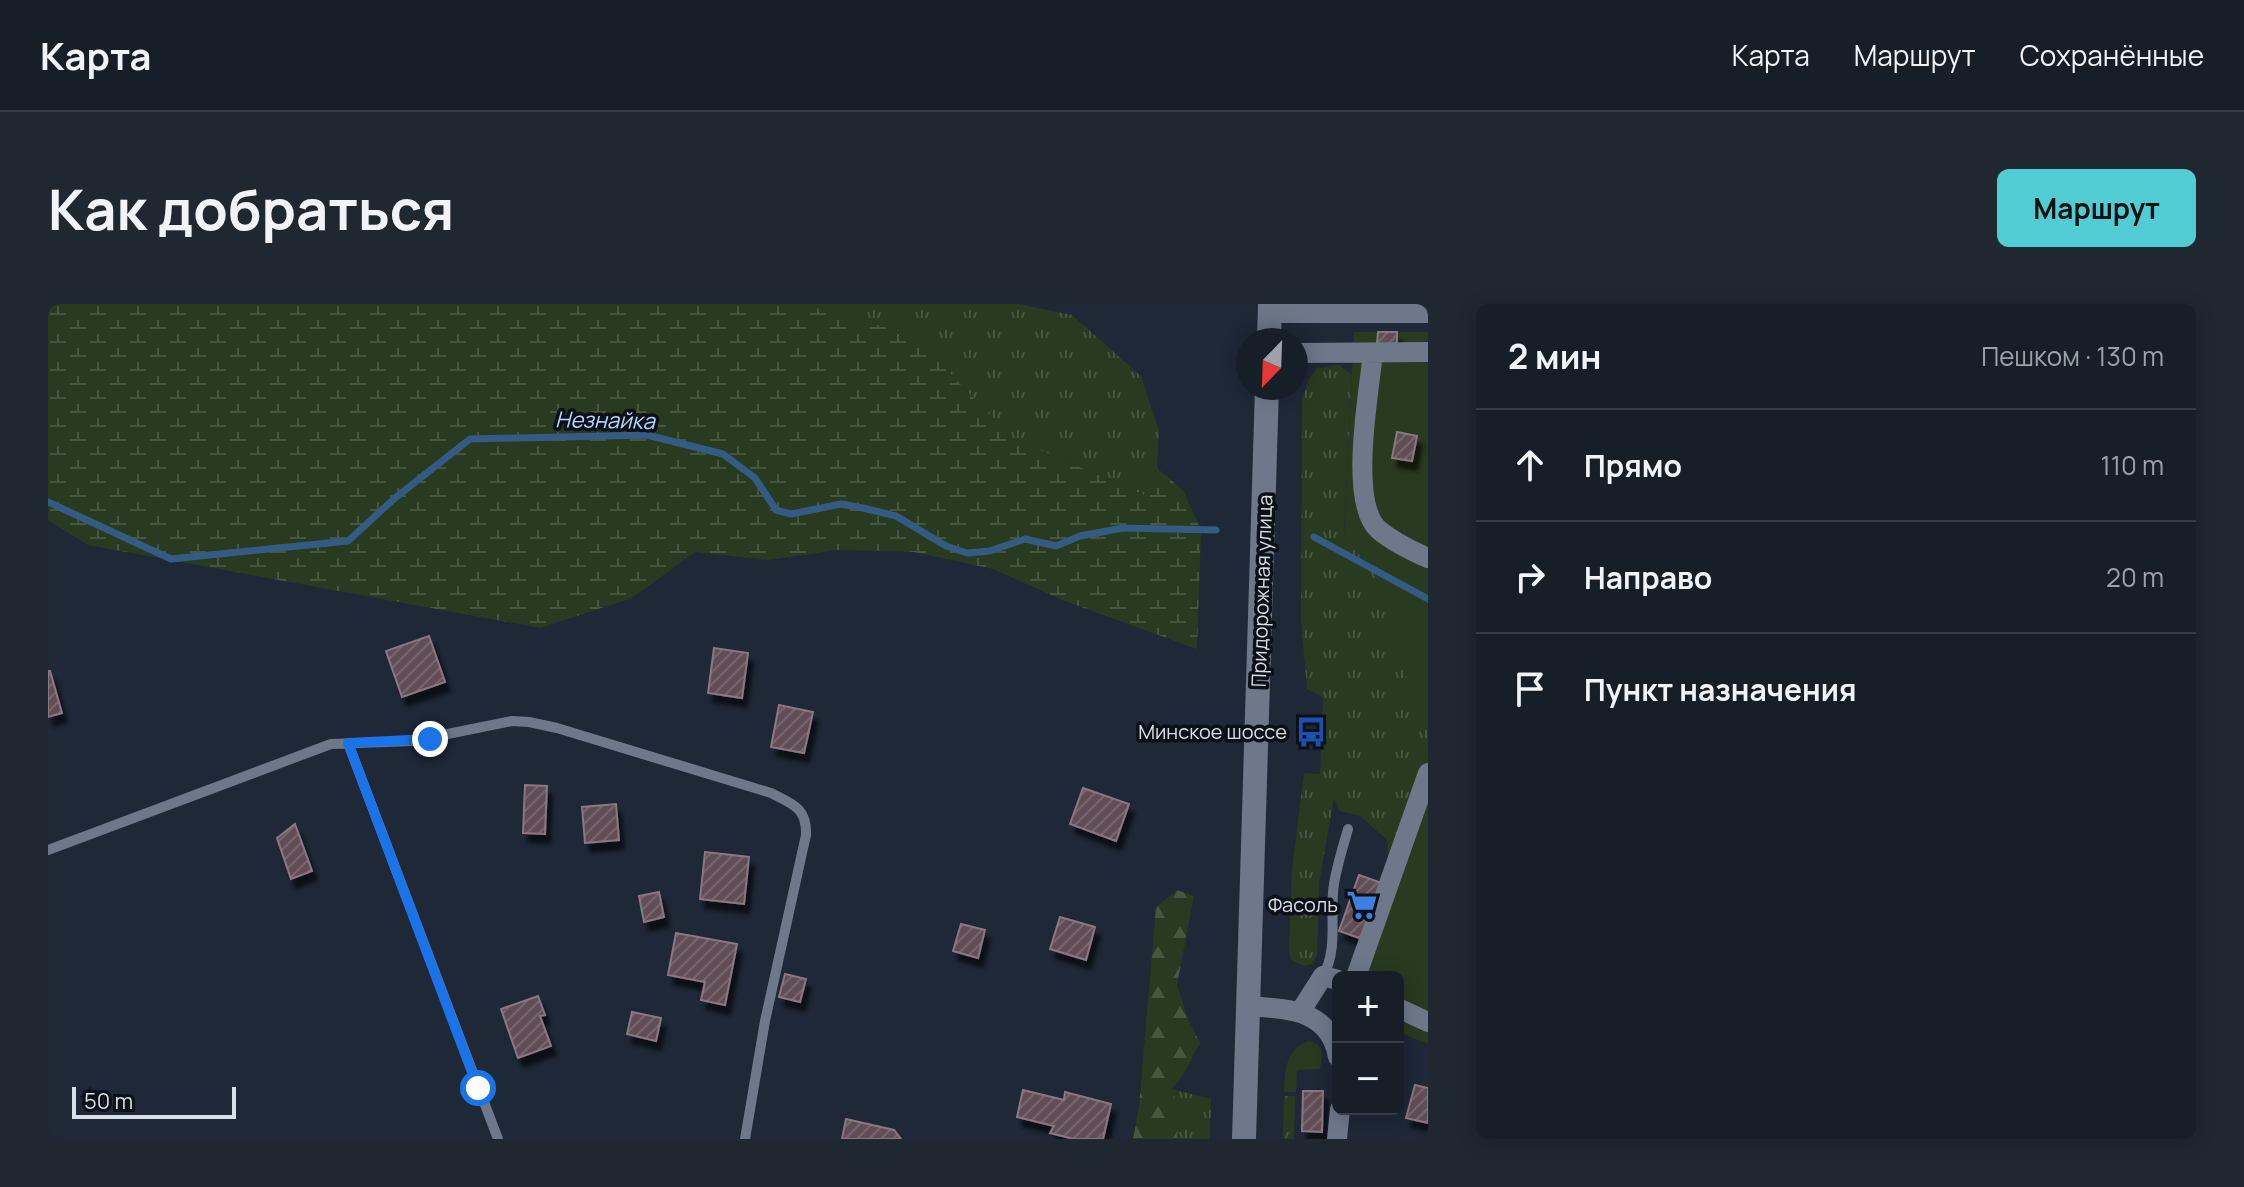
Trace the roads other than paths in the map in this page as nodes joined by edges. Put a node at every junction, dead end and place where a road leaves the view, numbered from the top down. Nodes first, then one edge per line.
1 (1270, 308) edge
2 (1428, 313) edge
3 (1269, 328) edge
4 (1428, 352) edge
5 (1308, 353) edge
6 (1373, 353) junction
7 (1267, 400) edge
8 (1428, 558) edge
9 (348, 743) junction
10 (1428, 773) edge
11 (1348, 829) dead end
12 (48, 850) edge
13 (1358, 971) edge
14 (1331, 978) edge
15 (1248, 1006) junction
16 (1404, 1011) edge
17 (1300, 1012) junction
18 (1428, 1022) edge
19 (1335, 1043) edge
20 (1339, 1115) edge
21 (1244, 1134) edge
22 (498, 1139) edge
23 (745, 1139) edge
24 (1337, 1139) edge

1 - 2 street
1 - 3 main road
4 - 6 street
5 - 6 street
6 - 8 street
7 - 15 main road, Придорожная улица
9 - 12 lane
9 - 22 lane
9 - 23 lane
10 - 13 street
11 - 14 lane
14 - 17 street
15 - 17 street
15 - 21 main road, Придорожная улица
16 - 18 street
17 - 19 street
20 - 24 street

